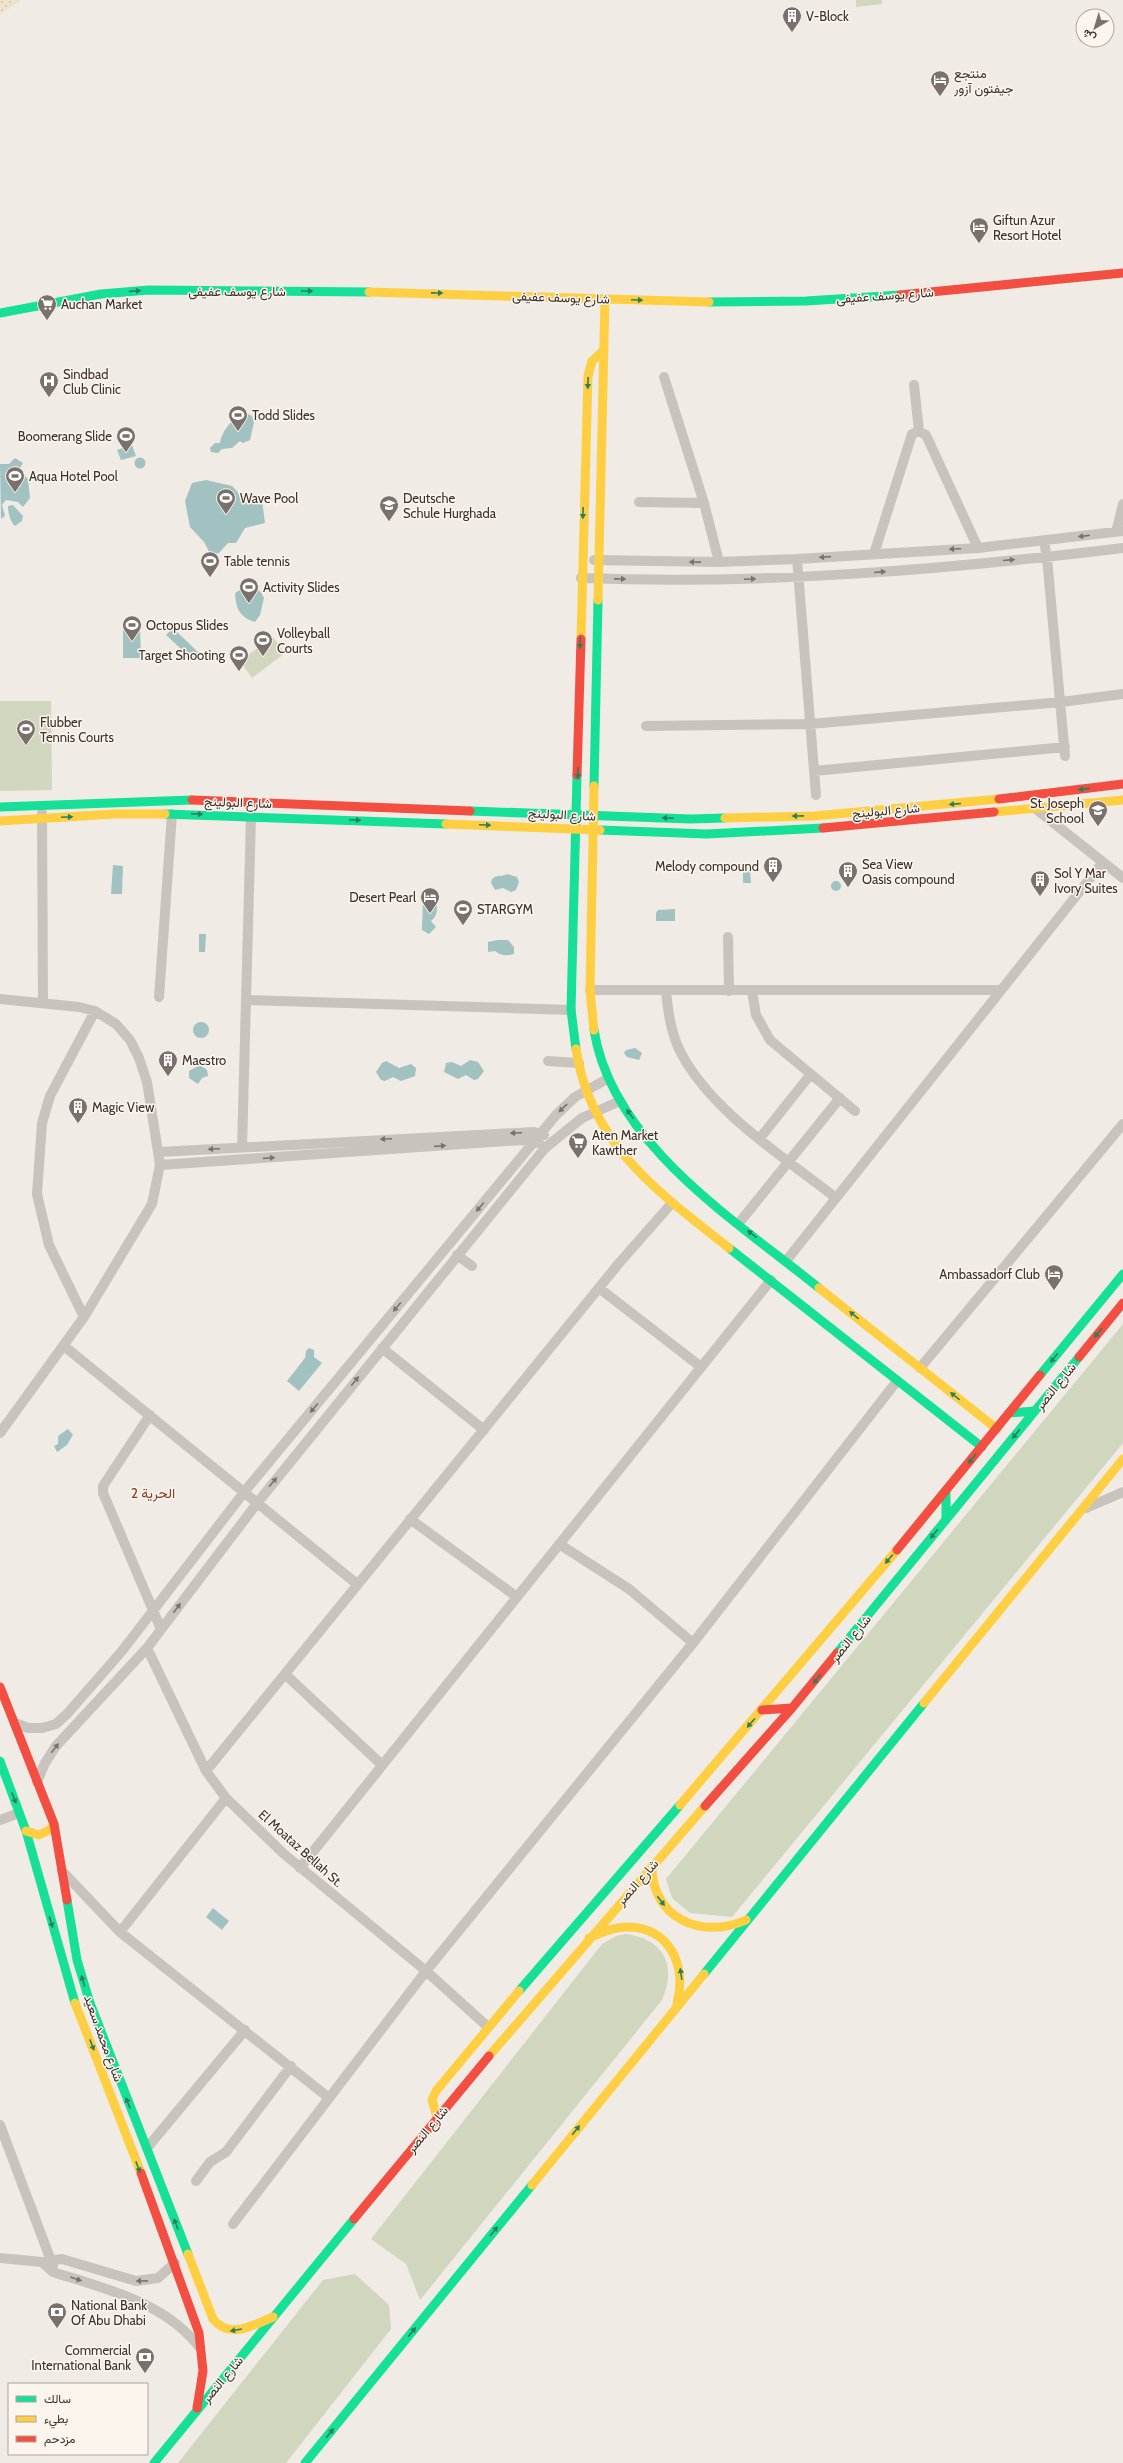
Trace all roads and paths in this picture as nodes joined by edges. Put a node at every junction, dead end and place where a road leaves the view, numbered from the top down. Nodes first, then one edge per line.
1 (1123, 273) edge
2 (605, 299) junction
3 (0, 313) edge
4 (604, 350) junction
5 (664, 377) dead end
6 (914, 385) dead end
7 (919, 430) junction
8 (639, 502) dead end
9 (704, 503) junction
10 (1123, 504) edge
11 (1120, 531) edge
12 (1044, 541) junction
13 (978, 548) junction
14 (1123, 548) edge
15 (874, 554) junction
16 (1047, 558) junction
17 (582, 559) junction
18 (797, 559) junction
19 (599, 560) junction
20 (719, 562) junction
21 (581, 578) junction
22 (799, 578) junction
23 (600, 579) junction
24 (1123, 694) edge
25 (1061, 702) junction
26 (810, 724) junction
27 (646, 726) dead end
28 (814, 771) junction
29 (1123, 784) edge
30 (1069, 791) junction
31 (816, 795) dead end
32 (1123, 800) edge
33 (324, 804) junction
34 (340, 804) junction
35 (42, 805) junction
36 (1070, 806) junction
37 (0, 807) edge
38 (1036, 809) junction
39 (172, 814) junction
40 (577, 815) junction
41 (251, 816) junction
42 (594, 816) junction
43 (814, 816) junction
44 (42, 818) junction
45 (323, 819) junction
46 (340, 820) junction
47 (0, 821) edge
48 (815, 829) junction
49 (576, 830) junction
50 (594, 831) junction
51 (1103, 862) junction
52 (1123, 878) edge
53 (728, 937) dead end
54 (590, 990) junction
55 (1001, 990) junction
56 (666, 991) junction
57 (729, 991) junction
58 (752, 991) junction
59 (159, 997) dead end
60 (0, 998) edge
61 (247, 1000) junction
62 (43, 1002) junction
63 (571, 1010) junction
64 (95, 1011) junction
65 (548, 1061) dead end
66 (579, 1063) junction
67 (810, 1075) junction
68 (607, 1079) junction
69 (586, 1090) junction
70 (840, 1098) junction
71 (620, 1102) junction
72 (594, 1111) junction
73 (855, 1111) dead end
74 (1123, 1124) edge
75 (537, 1137) junction
76 (760, 1138) junction
77 (346, 1141) junction
78 (549, 1144) junction
79 (242, 1148) junction
80 (159, 1152) junction
81 (348, 1153) junction
82 (789, 1161) junction
83 (160, 1165) junction
84 (836, 1198) junction
85 (672, 1203) junction
86 (739, 1223) junction
87 (457, 1256) junction
88 (786, 1261) junction
89 (472, 1266) dead end
90 (1123, 1274) edge
91 (771, 1280) junction
92 (599, 1288) junction
93 (1123, 1303) edge
94 (84, 1317) junction
95 (64, 1346) junction
96 (382, 1348) junction
97 (701, 1367) junction
98 (920, 1368) junction
99 (898, 1381) junction
100 (1035, 1410) junction
101 (1009, 1413) junction
102 (150, 1415) junction
103 (0, 1417) edge
104 (970, 1417) junction
105 (957, 1428) junction
106 (997, 1429) junction
107 (2, 1430) edge
108 (484, 1430) junction
109 (982, 1447) junction
110 (1123, 1459) edge
111 (245, 1491) junction
112 (946, 1491) junction
113 (1123, 1492) edge
114 (258, 1502) junction
115 (1078, 1512) junction
116 (410, 1519) junction
117 (946, 1520) junction
118 (559, 1544) junction
119 (357, 1584) junction
120 (517, 1597) junction
121 (153, 1611) junction
122 (161, 1629) junction
123 (693, 1643) junction
124 (147, 1648) junction
125 (122, 1651) junction
126 (133, 1663) junction
127 (285, 1674) junction
128 (0, 1686) edge
129 (792, 1708) junction
130 (762, 1710) junction
131 (14, 1723) junction
132 (0, 1761) edge
133 (382, 1766) junction
134 (206, 1770) junction
135 (38, 1782) junction
136 (226, 1798) junction
137 (19, 1812) junction
138 (0, 1820) edge
139 (54, 1824) junction
140 (26, 1832) junction
141 (652, 1865) junction
142 (300, 1868) junction
143 (62, 1871) junction
144 (36, 1872) junction
145 (747, 1920) junction
146 (120, 1932) junction
147 (589, 1938) junction
148 (426, 1971) junction
149 (672, 2011) junction
150 (488, 2027) junction
151 (245, 2030) junction
152 (291, 2066) junction
153 (329, 2098) junction
154 (437, 2117) junction
155 (0, 2125) edge
156 (146, 2148) junction
157 (196, 2181) dead end
158 (233, 2224) dead end
159 (0, 2258) edge
160 (52, 2259) junction
161 (42, 2262) junction
162 (175, 2263) junction
163 (53, 2272) junction
164 (273, 2317) junction
165 (203, 2352) junction
166 (197, 2408) junction
167 (154, 2463) edge
168 (305, 2463) edge

2 -> 1 street, شارع يوسف عفيفى
3 -> 2 street, شارع يوسف عفيفى
2 - 4 street
4 -> 17 street
4 - 19 street
5 - 9 street
6 - 7 street
7 - 13 street
7 - 15 street
8 - 9 street
9 - 20 street
10 - 11 street
11 -> 12 street
12 - 13 street
12 - 16 street
13 -> 15 street
14 - 16 street
15 -> 18 street
22 -> 16 street
16 - 25 street
17 - 19 street
17 - 21 street
18 - 20 street
18 - 22 street
20 -> 19 street
19 - 23 street
21 - 23 street
21 -> 40 street
23 -> 22 street
22 - 26 street
23 - 42 street
24 - 25 street
25 - 26 street
25 - 28 street
26 - 27 street
26 - 28 street
28 - 31 street
29 -> 30 street, شارع البولينج
30 - 36 street
30 -> 43 street, شارع البولينج
32 - 36 street, شارع البولينج
33 - 34 street, شارع البولينج
33 - 35 street, شارع البولينج
33 - 45 street
34 - 40 street, شارع البولينج
34 - 46 street
35 - 37 street, شارع البولينج
35 - 44 street
36 - 38 street, شارع البولينج
38 - 48 street, شارع البولينج
38 - 51 street
39 -> 41 street, شارع البولينج
44 -> 39 street, شارع البولينج
39 - 59 street
40 - 42 street, شارع البولينج
40 - 49 street
41 - 45 street, شارع البولينج
41 - 61 street
43 -> 42 street, شارع البولينج
42 - 50 street
43 - 48 street
44 - 47 street, شارع البولينج
44 - 62 street
45 - 46 street, شارع البولينج
46 -> 49 street, شارع البولينج
48 - 50 street, شارع البولينج
49 - 50 street, شارع البولينج
49 - 63 street
50 - 54 street
51 - 52 street
51 - 55 street
53 - 57 street
54 - 56 street
54 - 68 street
55 - 58 street
55 - 84 street
56 - 57 street
56 - 76 street
57 - 58 street
58 - 67 street
60 - 62 street
61 - 63 street
61 - 79 street
62 - 64 street
63 - 66 street
64 - 80 street
64 - 94 street
65 - 66 street
66 - 69 street
67 - 70 street
67 - 76 street
68 - 69 street
68 - 71 street
69 - 72 street
69 -> 75 street
70 - 73 street
70 - 82 street
71 - 72 street
86 -> 71 street
72 - 78 street
72 - 85 street
74 - 98 street
75 -> 77 street
75 - 78 street
81 -> 75 street
75 -> 111 street
76 - 82 street
77 - 79 street
77 - 81 street
78 - 87 street
79 -> 80 street
80 - 83 street
83 -> 81 street
82 - 84 street
82 - 86 street
83 - 94 street
84 - 88 street
85 - 91 street
85 - 92 street
88 -> 86 street
87 - 89 street
87 - 96 street
98 -> 88 street
90 -> 101 street
91 - 97 street
91 - 99 street
92 - 97 street
92 - 108 street
93 -> 100 street, شارع النصر
94 - 95 street
95 - 102 street
95 - 107 street
96 - 108 street
114 -> 96 street
97 - 118 street
104 -> 98 street
99 - 105 street
99 - 123 street
100 - 101 street
100 -> 117 street, شارع النصر
101 - 106 street
102 - 111 street
102 - 121 street
103 - 107 street
104 - 105 street
104 - 106 street
105 - 109 street
106 - 109 street
108 - 116 street
109 -> 112 street
110 - 115 street
111 - 114 street
111 - 121 street
112 - 117 street
112 -> 130 street
113 - 115 street
114 - 119 street
122 -> 114 street
115 - 145 street
116 - 119 street
116 - 120 street
117 -> 129 street, شارع النصر
118 - 120 street
118 - 123 street
119 - 127 street
120 - 133 street
121 - 122 street
121 - 125 street
122 - 124 street
123 - 148 street
124 - 126 street
124 - 134 street, El Moataz Bellah St.
125 - 126 street
125 - 131 street
135 -> 126 street
127 - 133 street
127 - 134 street
128 - 131 street, شارع محمد سعيد
129 - 130 street
129 - 141 street, شارع النصر
130 -> 150 street
131 - 135 street, شارع محمد سعيد
132 -> 137 street, شارع محمد سعيد
133 - 142 street
134 - 136 street, El Moataz Bellah St.
135 - 139 street, شارع محمد سعيد
136 - 142 street, El Moataz Bellah St.
136 - 146 street
137 - 138 street
137 - 140 street, شارع محمد سعيد
139 - 140 street
139 - 143 street, شارع محمد سعيد
140 - 144 street, شارع محمد سعيد
141 -> 145 street
141 - 147 street, شارع النصر
142 - 148 street, El Moataz Bellah St.
143 - 144 street
143 - 146 street
156 -> 143 street, شارع محمد سعيد
144 -> 162 street, شارع محمد سعيد
145 - 149 street
146 - 151 street
149 -> 147 street
147 - 154 street, شارع النصر
148 - 150 street, El Moataz Bellah St.
148 - 153 street
168 -> 149 street
150 - 154 street
151 - 152 street
151 - 156 street
152 - 153 street
152 - 157 street
153 - 158 street
154 - 164 street, شارع النصر
155 - 160 street
164 -> 156 street, شارع محمد سعيد
159 - 161 street
160 - 161 street
162 -> 160 street
160 - 163 street
161 - 163 street
162 - 165 street, شارع محمد سعيد
163 -> 165 street
164 - 166 street, شارع النصر
165 - 166 street, شارع محمد سعيد
166 - 167 street, شارع النصر

